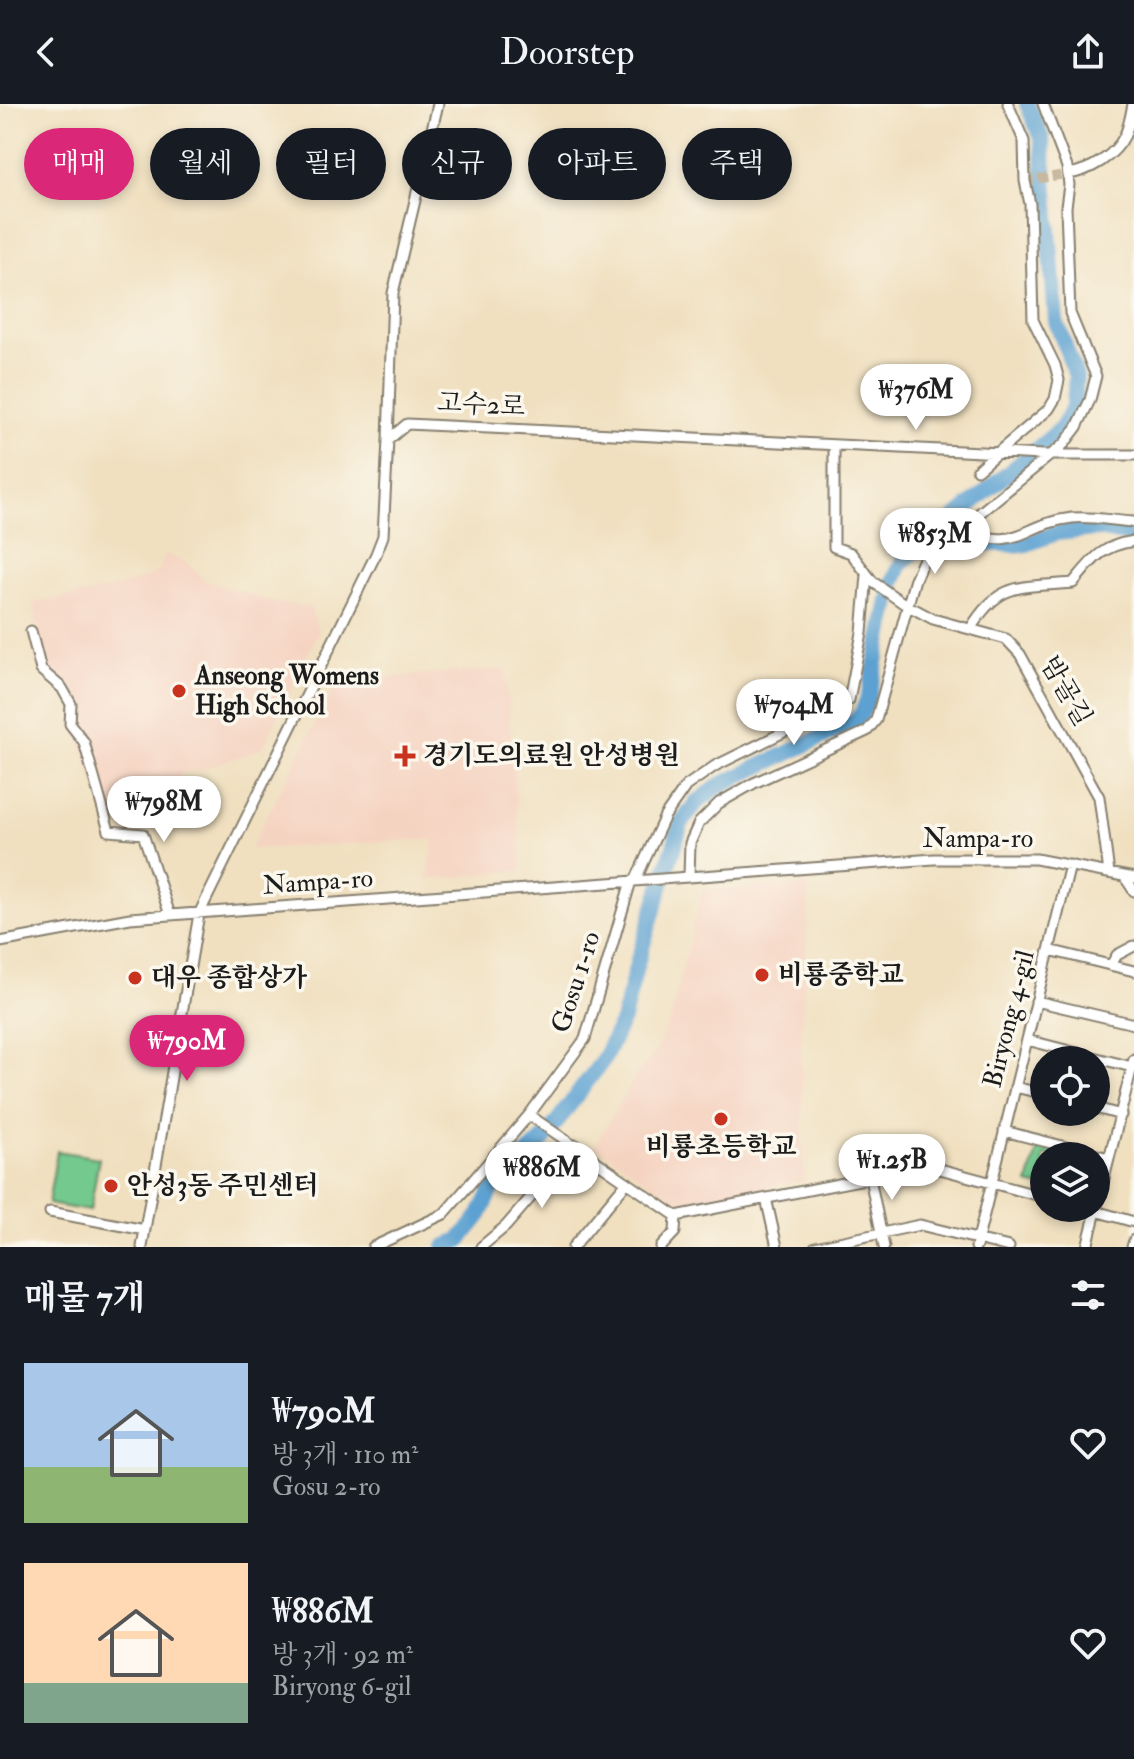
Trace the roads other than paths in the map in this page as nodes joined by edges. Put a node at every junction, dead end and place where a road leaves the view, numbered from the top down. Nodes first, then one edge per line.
1 (438, 104) edge
2 (1008, 104) edge
3 (1043, 104) edge
4 (1133, 104) edge
5 (1068, 174) junction
6 (388, 440) junction
7 (834, 446) junction
8 (1001, 452) junction
9 (1048, 455) junction
10 (1134, 455) edge
11 (977, 470) dead end
12 (1134, 522) edge
13 (958, 530) junction
14 (1134, 541) edge
15 (870, 579) junction
16 (906, 604) junction
17 (971, 628) junction
18 (31, 631) dead end
19 (1070, 865) junction
20 (1109, 873) junction
21 (689, 876) junction
22 (1129, 877) edge
23 (636, 881) junction
24 (1134, 891) edge
25 (199, 914) junction
26 (170, 915) junction
27 (0, 942) edge
28 (1134, 946) edge
29 (1049, 950) junction
30 (1111, 965) junction
31 (1134, 971) edge
32 (1036, 1001) junction
33 (1134, 1024) edge
34 (1027, 1040) junction
35 (1133, 1063) edge
36 (1015, 1087) junction
37 (1030, 1091) edge
38 (1110, 1112) edge
39 (529, 1115) junction
40 (1121, 1115) junction
41 (1004, 1131) junction
42 (1047, 1142) edge
43 (576, 1145) junction
44 (1110, 1154) edge
45 (870, 1178) junction
46 (627, 1182) junction
47 (991, 1183) junction
48 (1030, 1193) edge
49 (766, 1198) junction
50 (50, 1212) dead end
51 (1110, 1215) edge
52 (676, 1216) junction
53 (1093, 1222) edge
54 (1134, 1222) edge
55 (145, 1230) junction
56 (881, 1233) junction
57 (1134, 1240) edge
58 (976, 1243) edge
59 (142, 1247) edge
60 (373, 1247) edge
61 (481, 1247) edge
62 (573, 1247) edge
63 (661, 1247) edge
64 (777, 1247) edge
65 (815, 1247) edge
66 (884, 1247) edge
67 (1009, 1247) edge
68 (1087, 1247) edge
69 (1132, 1247) edge

1 - 6 street
2 - 8 street
3 - 5 street
4 - 5 street
5 - 9 street
6 - 7 street, 고수2로
6 - 25 street
7 - 8 street, 고수2로
7 - 15 street, 밤골길
8 - 9 street, 고수2로
8 - 11 street
9 - 10 street, 고수2로
9 - 13 street
12 - 13 street
13 - 16 street
14 - 17 street
15 - 16 street, 밤골길
15 - 23 street, Gosu 1-ro
16 - 17 street, 밤골길
16 - 21 street
17 - 20 street, 밤골길
18 - 26 street
19 - 20 street, Nampa-ro
19 - 21 street, Nampa-ro
19 - 29 street, Biryong 4-gil
20 - 22 street, Nampa-ro
21 - 23 street, Nampa-ro
22 - 24 street
23 - 25 street, Nampa-ro
23 - 39 street, Gosu 1-ro
25 - 26 street, Nampa-ro
25 - 55 street
26 - 27 street, Nampa-ro
28 - 30 street
29 - 30 street
29 - 32 street, Biryong 4-gil
30 - 31 street
32 - 33 street
32 - 34 street, Biryong 4-gil
34 - 35 street
34 - 36 street, Biryong 4-gil
35 - 40 street
36 - 37 street
36 - 41 street, Biryong 4-gil
38 - 40 street
39 - 43 street
39 - 60 street, Gosu 1-ro
40 - 44 street
41 - 42 street
41 - 47 street, Biryong 4-gil
43 - 46 street
43 - 61 street
45 - 47 street
45 - 49 street
45 - 56 street
46 - 52 street
46 - 62 street
47 - 48 street
47 - 58 street, Biryong 4-gil
49 - 52 street
49 - 64 street
50 - 55 street
51 - 54 street
52 - 63 street
53 - 68 street
55 - 59 street
56 - 58 street
56 - 65 street
56 - 66 street
57 - 69 street
58 - 67 street

